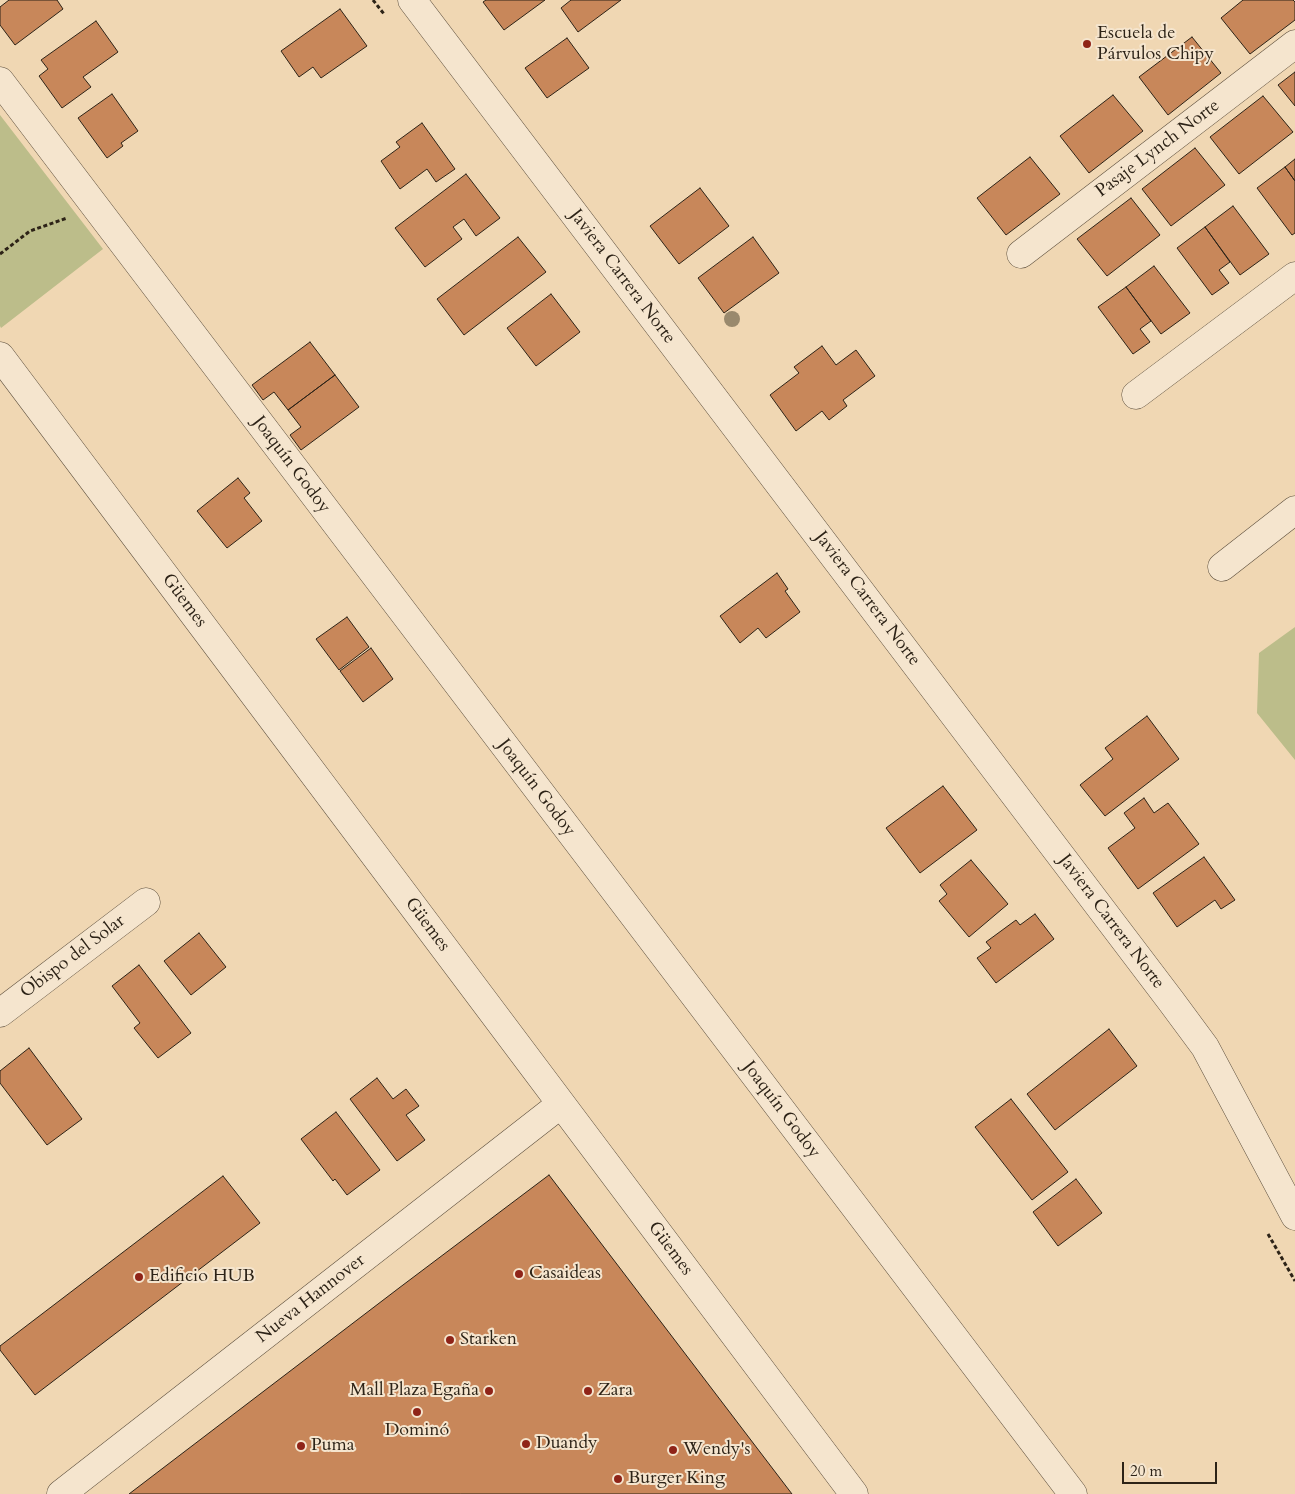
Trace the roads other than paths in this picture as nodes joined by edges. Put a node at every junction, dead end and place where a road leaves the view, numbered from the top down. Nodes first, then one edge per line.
1 (412, 0) edge
2 (1295, 44) edge
3 (0, 81) edge
4 (1021, 254) dead end
5 (1295, 276) edge
6 (0, 356) edge
7 (1136, 395) dead end
8 (1295, 510) edge
9 (1222, 567) dead end
10 (146, 902) dead end
11 (0, 1013) edge
12 (560, 1104) junction
13 (1295, 1216) edge
14 (61, 1494) edge
15 (854, 1494) edge
16 (1073, 1494) edge

1 - 13 street, Javiera Carrera Norte
2 - 4 street, Pasaje Lynch Norte
3 - 16 street, Joaquín Godoy
5 - 7 street
6 - 12 street, Güemes
8 - 9 street
10 - 11 street, Obispo del Solar
12 - 14 street, Nueva Hannover
12 - 15 street, Güemes

